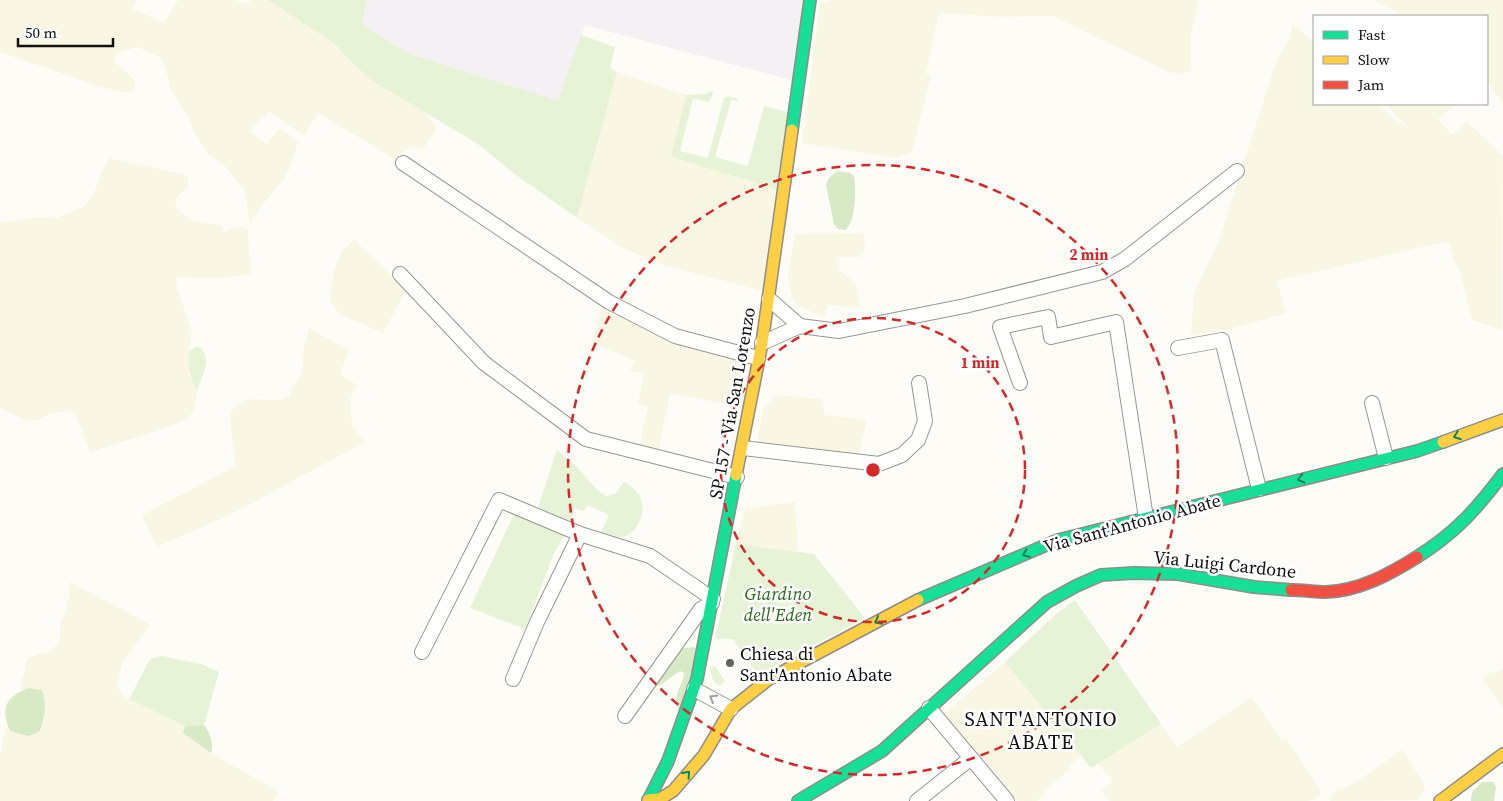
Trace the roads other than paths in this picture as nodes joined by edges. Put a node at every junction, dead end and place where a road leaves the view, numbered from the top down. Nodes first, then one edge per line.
1 (810, 0) edge
2 (403, 163) dead end
3 (1237, 171) dead end
4 (400, 274) dead end
5 (769, 299) junction
6 (800, 326) junction
7 (762, 343) junction
8 (1178, 348) dead end
9 (758, 358) junction
10 (919, 383) dead end
11 (1020, 384) dead end
12 (1372, 403) dead end
13 (1503, 420) edge
14 (743, 448) junction
15 (1386, 458) junction
16 (1503, 474) edge
17 (737, 477) junction
18 (1259, 489) junction
19 (1146, 518) junction
20 (580, 534) junction
21 (713, 601) junction
22 (422, 652) dead end
23 (513, 679) dead end
24 (694, 689) junction
25 (929, 708) junction
26 (731, 709) junction
27 (625, 716) dead end
28 (1503, 754) edge
29 (971, 758) junction
30 (648, 800) edge
31 (798, 801) edge
32 (917, 801) edge
33 (1007, 801) edge
34 (1440, 801) edge

1 - 5 main road, SP 157 - Via San Lorenzo
2 - 9 street
3 - 6 street
4 - 17 street
5 - 6 street
5 - 7 main road, SP 157 - Via San Lorenzo
6 - 7 street
7 - 9 main road, SP 157 - Via San Lorenzo
8 - 18 street
9 - 14 main road, SP 157 - Via San Lorenzo
10 - 14 street
11 - 19 street
12 - 15 street
13 -> 15 main road, Via Sant'Antonio Abate
14 - 17 main road, SP 157 - Via San Lorenzo
15 -> 18 main road, Via Sant'Antonio Abate
16 - 25 main road, Via Luigi Cardone
17 - 21 main road, SP 157 - Via San Lorenzo
18 - 19 main road, Via Sant'Antonio Abate
19 -> 26 main road, Via Sant'Antonio Abate
20 - 21 street
20 - 22 street
20 - 23 street
21 - 24 main road, SP 157 - Via San Lorenzo
21 - 27 street
26 -> 24 street
24 - 30 main road, SP 157 - Via San Lorenzo
25 - 29 street
25 - 31 main road, Via Luigi Cardone
30 -> 26 main road, Via Sant'Antonio Abate
28 - 34 main road
29 - 32 street
29 - 33 street

